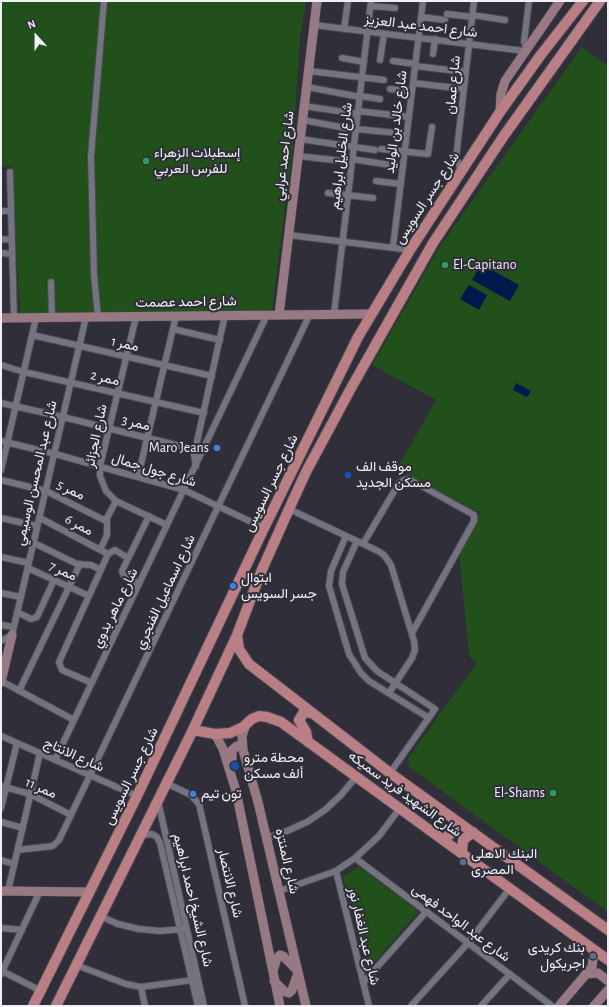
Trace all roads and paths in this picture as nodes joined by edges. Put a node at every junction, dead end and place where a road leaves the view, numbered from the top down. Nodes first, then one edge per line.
1 (104, 1) edge
2 (317, 1) edge
3 (348, 1) edge
4 (423, 1) edge
5 (474, 1) edge
6 (528, 1) edge
7 (560, 1) edge
8 (583, 1) edge
9 (600, 1) edge
10 (371, 3) edge
11 (395, 8) dead end
12 (472, 16) junction
13 (422, 17) junction
14 (505, 20) dead end
15 (314, 25) junction
16 (344, 29) junction
17 (368, 32) junction
18 (384, 34) junction
19 (419, 37) junction
20 (435, 39) junction
21 (469, 44) junction
22 (526, 50) junction
23 (433, 54) dead end
24 (540, 56) junction
25 (342, 58) dead end
26 (380, 60) dead end
27 (394, 61) dead end
28 (364, 62) junction
29 (416, 65) junction
30 (553, 65) junction
31 (309, 71) junction
32 (466, 72) junction
33 (362, 77) junction
34 (384, 80) dead end
35 (522, 80) junction
36 (413, 84) junction
37 (307, 87) junction
38 (390, 89) dead end
39 (464, 89) junction
40 (536, 89) junction
41 (412, 92) junction
42 (360, 97) junction
43 (380, 99) dead end
44 (304, 106) junction
45 (358, 112) junction
46 (500, 112) junction
47 (409, 117) junction
48 (303, 120) junction
49 (432, 126) dead end
50 (356, 129) junction
51 (407, 134) junction
52 (300, 138) junction
53 (354, 146) junction
54 (405, 152) junction
55 (298, 156) junction
56 (352, 160) junction
57 (403, 167) junction
58 (461, 170) junction
59 (10, 172) dead end
60 (376, 182) dead end
61 (401, 184) junction
62 (328, 193) dead end
63 (348, 195) junction
64 (373, 198) dead end
65 (1, 211) edge
66 (11, 211) junction
67 (289, 235) junction
68 (1, 240) edge
69 (12, 240) junction
70 (343, 241) junction
71 (393, 247) junction
72 (410, 250) junction
73 (1, 253) edge
74 (12, 254) junction
75 (51, 282) dead end
76 (310, 314) junction
77 (334, 314) junction
78 (371, 314) junction
79 (225, 315) junction
80 (268, 315) junction
81 (279, 315) junction
82 (176, 316) junction
83 (86, 317) junction
84 (98, 317) junction
85 (136, 317) junction
86 (1, 318) edge
87 (14, 318) junction
88 (36, 318) junction
89 (52, 318) junction
90 (173, 329) junction
91 (32, 335) junction
92 (220, 340) junction
93 (80, 346) junction
94 (126, 356) junction
95 (165, 365) junction
96 (1, 366) edge
97 (24, 372) junction
98 (212, 376) junction
99 (71, 383) junction
100 (117, 394) junction
101 (156, 402) junction
102 (1, 403) edge
103 (16, 406) junction
104 (204, 413) junction
105 (63, 417) junction
106 (109, 428) junction
107 (148, 438) junction
108 (4, 442) edge
109 (196, 450) junction
110 (55, 454) junction
111 (100, 466) junction
112 (196, 466) junction
113 (1, 470) edge
114 (138, 477) junction
115 (1, 480) edge
116 (184, 490) junction
117 (46, 491) junction
118 (116, 500) junction
119 (219, 507) junction
120 (289, 509) junction
121 (149, 516) junction
122 (1, 518) edge
123 (40, 518) junction
124 (106, 521) junction
125 (168, 525) junction
126 (38, 526) junction
127 (264, 528) junction
128 (346, 536) junction
129 (357, 541) junction
130 (34, 543) junction
131 (363, 544) junction
132 (100, 550) junction
133 (108, 554) junction
134 (1, 557) edge
135 (128, 558) junction
136 (80, 564) junction
137 (28, 566) junction
138 (101, 570) junction
139 (54, 580) junction
140 (139, 584) junction
141 (69, 587) junction
142 (1, 593) edge
143 (89, 596) junction
144 (21, 597) junction
145 (17, 612) junction
146 (1, 625) edge
147 (13, 631) junction
148 (412, 633) junction
149 (237, 635) junction
150 (1, 641) edge
151 (2, 668) edge
152 (1, 682) edge
153 (92, 683) junction
154 (396, 683) junction
155 (19, 691) junction
156 (389, 693) junction
157 (311, 713) junction
158 (429, 718) junction
159 (74, 720) junction
160 (246, 724) junction
161 (192, 730) junction
162 (215, 734) junction
163 (1, 736) edge
164 (308, 742) junction
165 (17, 743) junction
166 (242, 748) junction
167 (40, 753) junction
168 (55, 760) junction
169 (390, 773) junction
170 (91, 776) junction
171 (231, 776) junction
172 (356, 777) junction
173 (166, 783) junction
174 (4, 787) edge
175 (30, 794) junction
176 (137, 796) junction
177 (158, 799) junction
178 (1, 808) edge
179 (400, 808) junction
180 (71, 815) junction
181 (455, 821) junction
182 (1, 822) edge
183 (23, 828) junction
184 (473, 832) junction
185 (166, 834) junction
186 (141, 835) junction
187 (267, 838) junction
188 (444, 839) junction
189 (159, 840) junction
190 (18, 850) junction
191 (462, 852) junction
192 (355, 858) junction
193 (1, 860) edge
194 (14, 864) junction
195 (336, 871) junction
196 (510, 888) junction
197 (5, 891) edge
198 (40, 891) junction
199 (279, 891) junction
200 (90, 892) junction
201 (426, 912) junction
202 (100, 916) junction
203 (605, 926) edge
204 (1, 928) edge
205 (184, 929) junction
206 (22, 930) junction
207 (468, 943) junction
208 (594, 950) junction
209 (608, 960) edge
210 (76, 965) junction
211 (2, 972) edge
212 (298, 972) junction
213 (510, 974) junction
214 (586, 974) junction
215 (273, 978) junction
216 (193, 980) junction
217 (608, 981) edge
218 (363, 982) junction
219 (141, 987) junction
220 (608, 990) edge
221 (41, 991) junction
222 (33, 1006) edge
223 (56, 1006) edge
224 (145, 1006) edge
225 (198, 1006) edge
226 (204, 1006) edge
227 (245, 1006) edge
228 (280, 1006) edge
229 (306, 1006) edge
230 (369, 1006) edge
231 (411, 1006) edge
232 (481, 1006) edge
233 (552, 1006) edge
234 (559, 1006) edge
235 (594, 1006) edge

1 - 84 street
2 - 15 street, شارع احمد عرابي
3 - 16 street
4 - 13 street, شارع خالد بن الوليد
5 - 12 street, شارع عمان
6 - 22 street
7 - 22 street
8 - 24 main road, شارع جسر السويس
9 - 30 main road, شارع جسر السويس
10 - 11 street
10 - 17 street, شارع الخليل ابراهيم
12 - 13 street
12 - 14 street
12 - 21 street, شارع عمان
13 - 19 street, شارع خالد بن الوليد
15 - 16 street, شارع احمد عبد العزيز
15 - 31 street, شارع احمد عرابي
16 - 17 street, شارع احمد عبد العزيز
17 - 18 street, شارع احمد عبد العزيز
17 - 28 street, شارع الخليل ابراهيم
18 - 19 street, شارع احمد عبد العزيز
18 - 26 street
19 - 20 street, شارع احمد عبد العزيز
19 - 29 street, شارع خالد بن الوليد
20 - 21 street, شارع احمد عبد العزيز
20 - 23 street
21 - 22 street, شارع احمد عبد العزيز
21 - 32 street, شارع عمان
22 - 46 street
24 - 30 main road
24 - 35 main road, شارع جسر السويس
25 - 28 street
27 - 29 street
28 - 33 street, شارع الخليل ابراهيم
29 - 32 street
29 - 36 street, شارع خالد بن الوليد
30 - 40 main road, شارع جسر السويس
31 - 33 street
31 - 37 street, شارع احمد عرابي
32 - 39 street, شارع عمان
33 - 34 street
33 - 42 street, شارع الخليل ابراهيم
35 - 40 main road
35 - 46 main road, شارع جسر السويس
36 - 39 street
36 - 41 street, شارع خالد بن الوليد
37 - 42 street
37 - 44 street, شارع احمد عرابي
38 - 41 street
39 - 58 street, شارع عمان
40 - 120 main road, شارع جسر السويس
41 - 47 street, شارع خالد بن الوليد
42 - 43 street
42 - 45 street, شارع الخليل ابراهيم
44 - 45 street
44 - 48 street, شارع احمد عرابي
45 - 47 street
45 - 50 street, شارع الخليل ابراهيم
46 - 58 main road, شارع جسر السويس
47 - 51 street, شارع خالد بن الوليد
48 - 50 street
48 - 52 street, شارع احمد عرابي
49 - 54 street
50 - 51 street
50 - 53 street, شارع الخليل ابراهيم
51 - 54 street, شارع خالد بن الوليد
52 - 53 street
52 - 55 street, شارع احمد عرابي
53 - 54 street
53 - 56 street, شارع الخليل ابراهيم
54 - 57 street, شارع خالد بن الوليد
55 - 56 street
55 - 67 street, شارع احمد عرابي
56 - 57 street
56 - 63 street, شارع الخليل ابراهيم
57 - 61 street, شارع خالد بن الوليد
58 - 72 main road, شارع جسر السويس
59 - 66 street
60 - 61 street
61 - 71 street, شارع خالد بن الوليد
62 - 63 street
63 - 64 street
63 - 70 street, شارع الخليل ابراهيم
65 - 66 street
66 - 69 street
67 - 70 street
67 - 81 street, شارع احمد عرابي
68 - 69 street
69 - 74 street
70 - 71 street
70 - 77 street, شارع الخليل ابراهيم
71 - 72 street
72 - 78 main road, شارع جسر السويس
73 - 74 street
74 - 87 street
75 - 89 street
76 - 77 street, شارع احمد عصمت
76 - 81 street, شارع احمد عصمت
76 - 119 street, شارع اسماعيل الفنجري
77 - 78 street, شارع احمد عصمت
78 - 127 main road, شارع جسر السويس
79 - 80 street, شارع احمد عصمت
79 - 82 street, شارع احمد عصمت
79 - 92 street, شارع ماهر بدوي
80 - 81 street, شارع احمد عصمت
80 - 112 street, شارع ماهر بدوي
82 - 85 street, شارع احمد عصمت
82 - 90 street
83 - 84 street, شارع احمد عصمت
83 - 89 street, شارع احمد عصمت
83 - 93 street, شارع عبد المحسن الوسيمي
84 - 85 street, شارع احمد عصمت
85 - 94 street, شارع الجزائر
86 - 87 street, شارع احمد عصمت
87 - 88 street, شارع احمد عصمت
88 - 89 street, شارع احمد عصمت
88 - 91 street
90 - 92 street
90 - 95 street
91 - 93 street, ممر 1
91 - 97 street
92 - 98 street, شارع ماهر بدوي
93 - 94 street, ممر 1
93 - 99 street, شارع عبد المحسن الوسيمي
94 - 95 street, ممر 1
94 - 100 street, شارع الجزائر
95 - 98 street, ممر 1
95 - 101 street
96 - 97 street, ممر 2
97 - 99 street, ممر 2
97 - 103 street
98 - 104 street, شارع ماهر بدوي
99 - 100 street, ممر 2
99 - 105 street, شارع عبد المحسن الوسيمي
100 - 101 street, ممر 2
100 - 106 street, شارع الجزائر
101 - 104 street, ممر 2
101 - 107 street
102 - 103 street, ممر 3
103 - 105 street, ممر 3
103 - 108 street
104 - 109 street, شارع ماهر بدوي
105 - 106 street, ممر 3
105 - 110 street, شارع عبد المحسن الوسيمي
106 - 107 street, ممر 3
106 - 111 street, شارع الجزائر
107 - 109 street, ممر 3
107 - 114 street
108 - 110 street, شارع جول جمال
108 - 113 street
109 - 112 street, شارع ماهر بدوي
110 - 111 street, شارع جول جمال
110 - 117 street, شارع عبد المحسن الوسيمي
111 - 114 street, شارع جول جمال
111 - 118 street, شارع الجزائر
112 - 116 street, شارع ماهر بدوي
114 - 116 street, شارع جول جمال
115 - 117 street, ممر 5
116 - 119 street, شارع جول جمال
116 - 125 street, شارع ماهر بدوي
117 - 123 street, شارع عبد المحسن الوسيمي
117 - 124 street, ممر 5
118 - 121 street, شارع الجزائر
118 - 124 street
119 - 127 street, شارع جول جمال
119 - 170 street, شارع اسماعيل الفنجري
120 - 128 street
120 - 149 main road, شارع جسر السويس
121 - 125 street, شارع الجزائر
121 - 135 street
122 - 126 street
123 - 126 street, شارع عبد المحسن الوسيمي
123 - 132 street, ممر 6
124 - 132 street
125 - 140 street, شارع ماهر بدوي
126 - 130 street, شارع عبد المحسن الوسيمي
127 - 176 main road, شارع جسر السويس
128 - 129 street
128 - 156 street
129 - 131 street
129 - 154 street
130 - 136 street
130 - 137 street, شارع عبد المحسن الوسيمي
131 - 148 street
131 - 148 street
132 - 133 street, ممر 6
133 - 135 street, ممر 6
133 - 138 street
134 - 137 street, ممر 7
135 - 140 street
136 - 138 street
136 - 141 street
137 - 139 street, ممر 7
137 - 144 street, شارع عبد المحسن الوسيمي
138 - 143 street
139 - 141 street, ممر 7
139 - 145 street
140 - 153 street, شارع ماهر بدوي
141 - 143 street, ممر 7
141 - 155 street
142 - 144 street
143 - 153 street
144 - 145 street, شارع عبد المحسن الوسيمي
145 - 147 street, شارع عبد المحسن الوسيمي
146 - 147 street
147 - 150 street
147 - 151 street, شارع عبد المحسن الوسيمي
148 - 154 street
149 - 157 main road, شارع الشهيد فريد سميكه
149 - 161 main road, شارع جسر السويس
151 - 152 street, شارع عبد المحسن الوسيمي
152 - 155 street
153 - 159 street, شارع ماهر بدوي
154 - 156 street
154 - 158 street
155 - 159 street
156 - 158 street
157 - 164 main road
157 - 169 main road, شارع الشهيد فريد سميكه
158 - 169 street
159 - 168 street, شارع ماهر بدوي
160 - 162 main road, شارع الشهيد فريد سميكه
160 - 164 main road, شارع الشهيد فريد سميكه
160 - 166 street, شارع المنتزه
161 - 162 main road, شارع الشهيد فريد سميكه
161 - 173 main road, شارع جسر السويس
162 - 171 street
163 - 165 street, شارع الانتاج
164 - 172 main road, شارع الشهيد فريد سميكه
165 - 167 street, شارع الانتاج
165 - 174 street
166 - 171 street
166 - 187 street, شارع المنتزه
167 - 168 street, شارع الانتاج
167 - 175 street
168 - 170 street, شارع الانتاج
169 - 181 main road, شارع الشهيد فريد سميكه
170 - 176 street, شارع الانتاج
170 - 180 street, شارع اسماعيل الفنجري
171 - 215 street
172 - 179 main road, شارع الشهيد فريد سميكه
172 - 187 street
173 - 177 main road, شارع جسر السويس
173 - 227 street, شارع الانتصار
174 - 175 street, ممر 11
174 - 178 street
175 - 180 street, ممر 11
175 - 183 street
176 - 200 main road, شارع جسر السويس
177 - 185 street, شارع الشيخ احمد ابراهيم
177 - 186 main road, شارع جسر السويس
179 - 188 main road, شارع الشهيد فريد سميكه
179 - 192 street
180 - 190 street, شارع اسماعيل الفنجري
181 - 184 main road, شارع الشهيد فريد سميكه
181 - 188 main road
182 - 183 street
183 - 190 street
184 - 191 main road
184 - 203 main road, شارع الشهيد فريد سميكه
185 - 189 street
185 - 205 street, شارع الشيخ احمد ابراهيم
186 - 189 street, شارع الشيخ احمد ابراهيم
186 - 202 main road, شارع جسر السويس
187 - 199 street, شارع المنتزه
188 - 191 main road, شارع الشهيد فريد سميكه
189 - 205 street, شارع الشيخ احمد ابراهيم
190 - 194 street
191 - 196 main road, شارع الشهيد فريد سميكه
192 - 195 street
192 - 201 street, شارع عبد الواحد فهمى
193 - 194 street
194 - 197 street
195 - 199 street
195 - 218 street, شارع عبد الغفار نور
196 - 207 street
196 - 208 main road, شارع الشهيد فريد سميكه
197 - 198 street
198 - 200 street
198 - 206 street
199 - 212 street, شارع المنتزه
200 - 221 main road, شارع جسر السويس
201 - 207 street, شارع عبد الواحد فهمى
201 - 218 street
202 - 205 street
202 - 210 main road, شارع جسر السويس
204 - 206 street
205 - 216 street, شارع الشيخ احمد ابراهيم
205 - 226 street, شارع الشيخ احمد ابراهيم
206 - 211 street
207 - 213 street, شارع عبد الواحد فهمى
207 - 231 street
208 - 209 main road, شارع الشهيد فريد سميكه
208 - 214 street
210 - 219 street
210 - 223 main road, شارع جسر السويس
211 - 221 street
212 - 215 street
212 - 215 street
212 - 229 street, شارع المنتزه
213 - 232 street
213 - 233 street, شارع عبد الواحد فهمى
214 - 217 street
214 - 234 street
215 - 228 street
216 - 219 street
216 - 225 street, شارع الشيخ احمد ابراهيم
218 - 230 street, شارع عبد الغفار نور
219 - 224 street
220 - 235 street
221 - 222 main road, شارع جسر السويس

